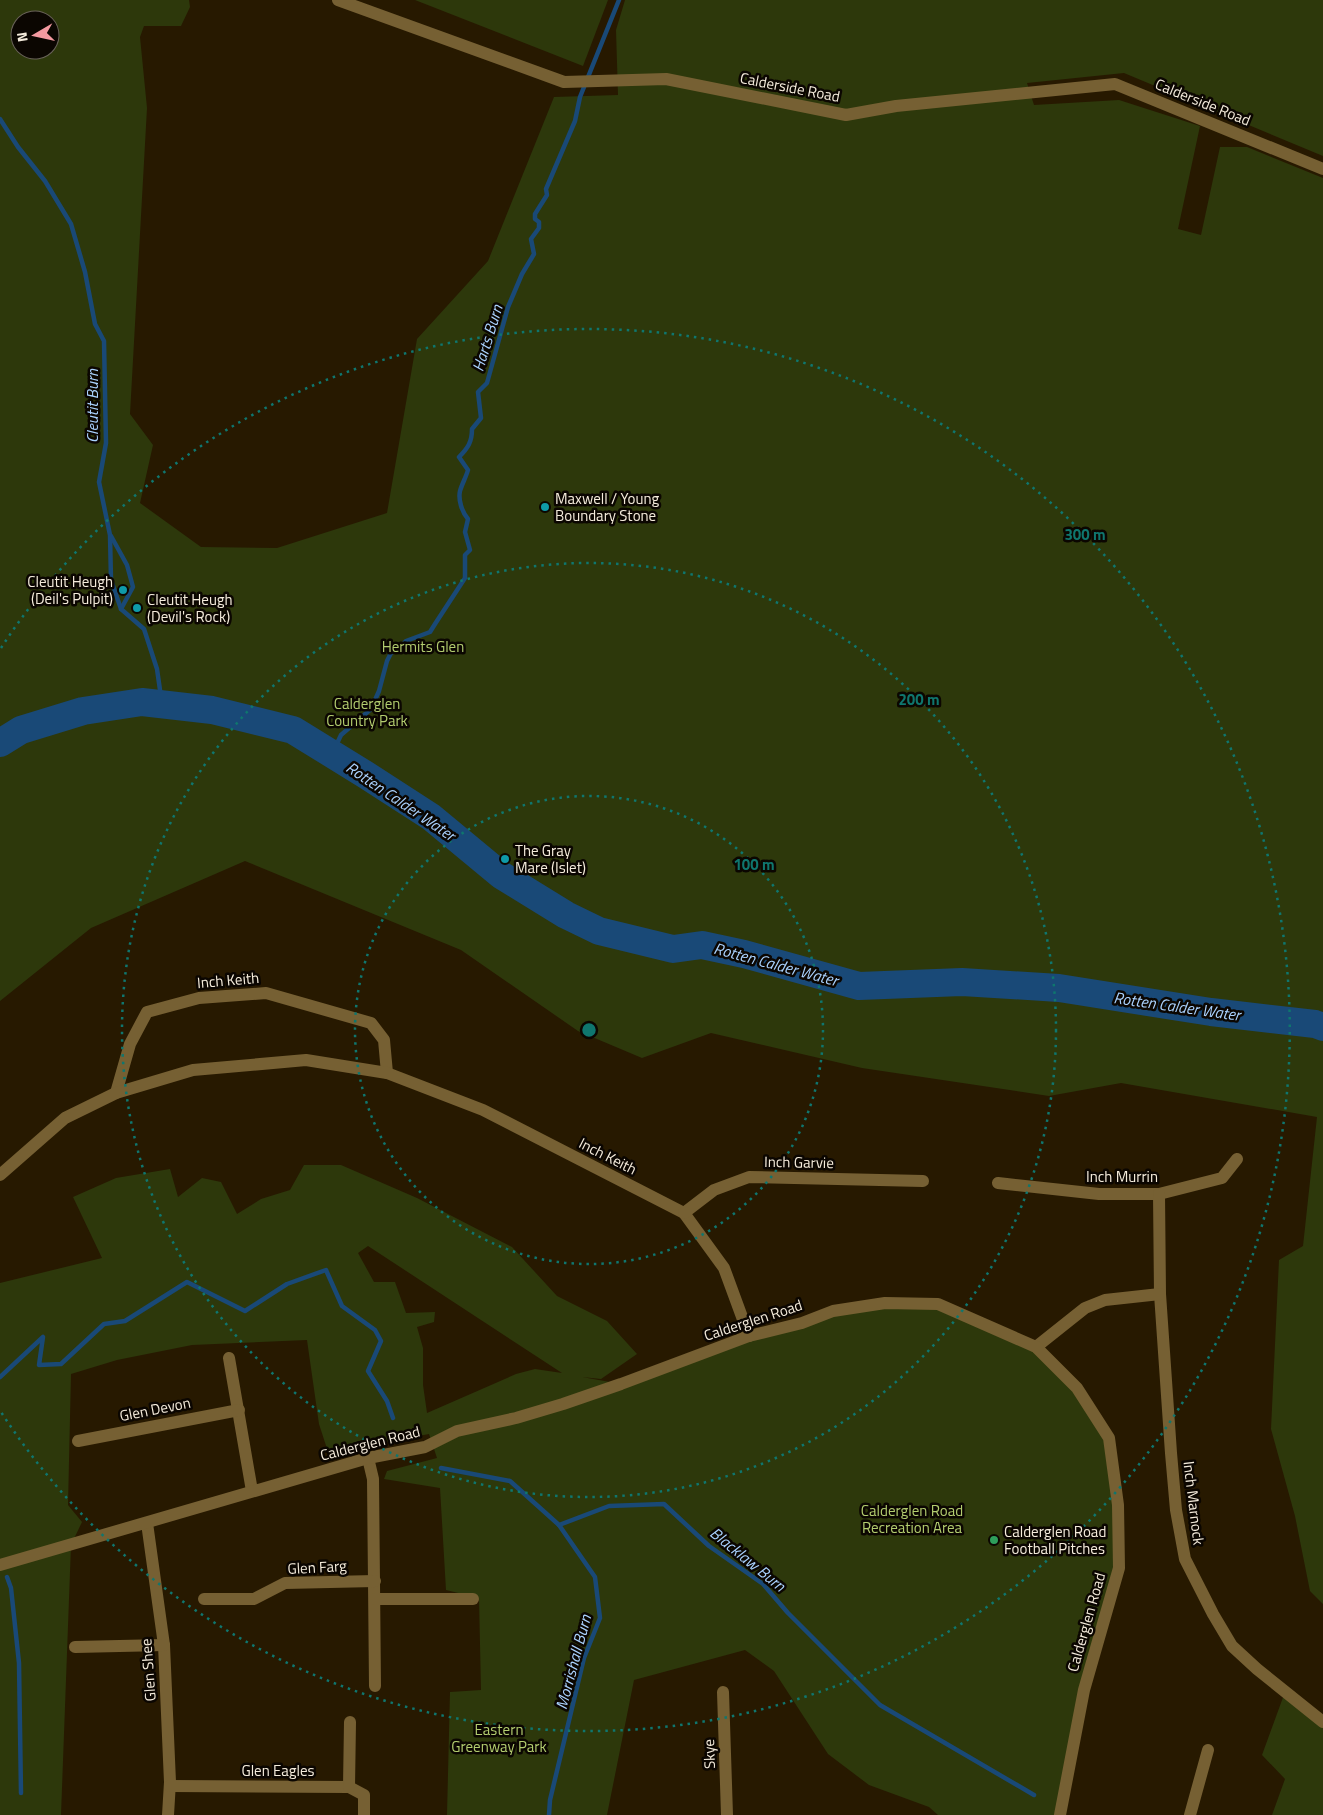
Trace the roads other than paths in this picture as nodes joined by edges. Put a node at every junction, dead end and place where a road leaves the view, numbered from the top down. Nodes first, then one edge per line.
1 (338, 0) edge
2 (1323, 168) edge
3 (387, 1073) junction
4 (116, 1093) junction
5 (1237, 1159) dead end
6 (0, 1175) edge
7 (923, 1181) dead end
8 (998, 1183) dead end
9 (1159, 1194) junction
10 (684, 1213) junction
11 (1160, 1294) junction
12 (749, 1336) junction
13 (1036, 1347) junction
14 (229, 1358) dead end
15 (239, 1410) junction
16 (78, 1441) dead end
17 (368, 1458) junction
18 (252, 1490) junction
19 (147, 1523) junction
20 (0, 1565) edge
21 (375, 1581) junction
22 (204, 1599) dead end
23 (375, 1599) junction
24 (473, 1599) dead end
25 (164, 1644) junction
26 (75, 1647) dead end
27 (375, 1686) dead end
28 (723, 1692) dead end
29 (350, 1722) dead end
30 (1323, 1722) edge
31 (1208, 1750) dead end
32 (170, 1786) junction
33 (349, 1787) junction
34 (168, 1815) edge
35 (364, 1815) edge
36 (727, 1815) edge
37 (1060, 1815) edge
38 (1190, 1815) edge

1 - 2 street, Calderside Road
3 - 4 street, Inch Keith
3 - 4 street, Inch Keith
3 - 10 street, Inch Keith
4 - 6 street, Inch Keith
5 - 9 street, Inch Murrin
7 - 10 street, Inch Garvie
8 - 9 street, Inch Murrin
9 - 11 street, Inch Marnock
10 - 12 street, Inch Keith
11 - 13 street
11 - 30 street, Inch Marnock
12 - 13 street, Calderglen Road
12 - 17 street, Calderglen Road
13 - 37 street, Calderglen Road
14 - 15 street
15 - 16 street, Glen Devon
15 - 18 street
17 - 18 street, Calderglen Road
17 - 21 street
18 - 19 street, Calderglen Road
19 - 20 street, Calderglen Road
19 - 25 street, Glen Shee
21 - 22 street, Glen Farg
21 - 23 street
23 - 24 street
23 - 27 street
25 - 26 street
25 - 32 street, Glen Shee
28 - 36 street, Skye
29 - 33 street
31 - 38 street
32 - 33 street, Glen Eagles
32 - 34 street, Glen Shee
33 - 35 street

